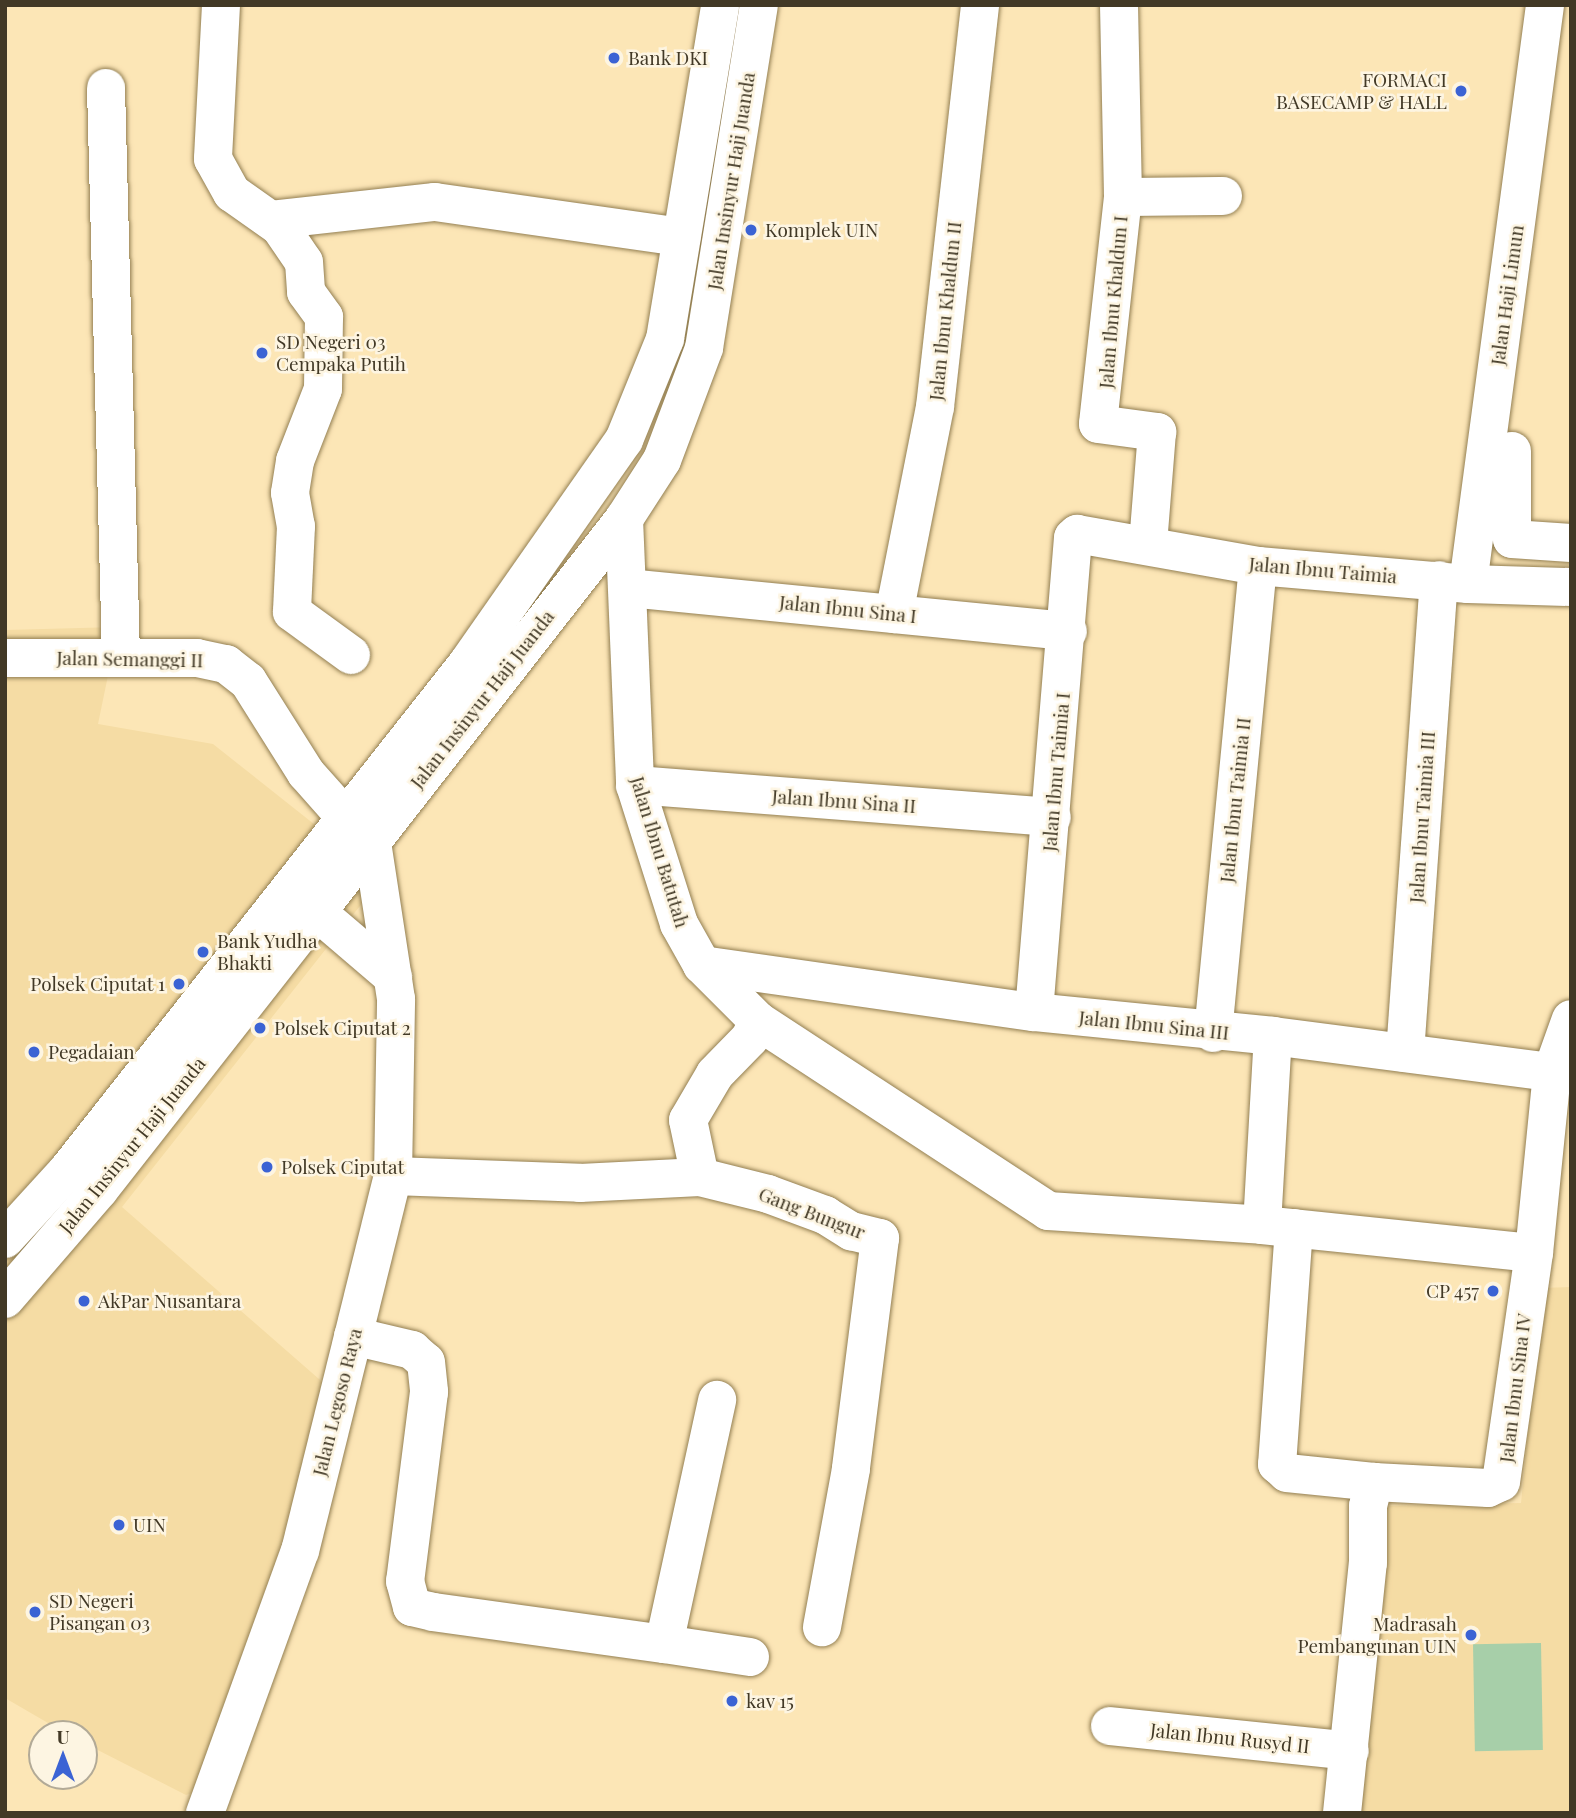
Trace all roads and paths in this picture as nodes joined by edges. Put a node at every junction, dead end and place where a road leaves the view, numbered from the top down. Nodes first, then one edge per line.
1 (221, 5) edge
2 (720, 5) edge
3 (759, 5) edge
4 (980, 5) edge
5 (1119, 5) edge
6 (1545, 5) edge
7 (106, 88) dead end
8 (1223, 196) dead end
9 (1123, 197) junction
10 (271, 220) junction
11 (682, 237) junction
12 (1512, 451) dead end
13 (624, 519) junction
14 (1077, 534) joint
15 (1571, 543) edge
16 (1148, 545) junction
17 (1258, 566) junction
18 (1453, 582) junction
19 (1571, 587) edge
20 (628, 588) junction
21 (894, 614) junction
22 (1068, 631) junction
23 (351, 654) dead end
24 (5, 657) edge
25 (121, 657) junction
26 (635, 785) junction
27 (1052, 817) junction
28 (359, 829) junction
29 (317, 912) junction
30 (702, 965) junction
31 (393, 977) junction
32 (1034, 1012) junction
33 (1571, 1019) edge
34 (758, 1021) junction
35 (1213, 1033) junction
36 (1273, 1036) junction
37 (1405, 1053) junction
38 (1552, 1072) junction
39 (393, 1176) junction
40 (700, 1177) junction
41 (1278, 1226) junction
42 (5, 1239) edge
43 (1534, 1252) junction
44 (5, 1299) edge
45 (353, 1336) junction
46 (717, 1400) dead end
47 (1374, 1482) junction
48 (822, 1627) dead end
49 (664, 1644) junction
50 (750, 1657) dead end
51 (1110, 1726) dead end
52 (1350, 1751) junction
53 (205, 1813) edge
54 (1342, 1813) edge

1 - 10 main road
2 - 11 main road, Jalan Insinyur Haji Juanda
3 - 13 main road, Jalan Insinyur Haji Juanda
4 - 21 main road, Jalan Ibnu Khaldun II
5 - 9 main road, Jalan Ibnu Khaldun I
6 - 18 main road, Jalan Haji Limun
7 - 25 main road
8 - 9 main road
9 - 16 main road, Jalan Ibnu Khaldun I
10 - 11 main road
10 - 23 main road
11 - 28 main road, Jalan Insinyur Haji Juanda
12 - 15 main road
13 - 20 main road, Jalan Ibnu Batutah
13 - 28 main road, Jalan Insinyur Haji Juanda
14 - 16 main road, Jalan Ibnu Taimia
14 - 22 main road, Jalan Ibnu Taimia I
16 - 17 main road, Jalan Ibnu Taimia
17 - 18 main road, Jalan Ibnu Taimia
17 - 35 main road, Jalan Ibnu Taimia II
18 - 19 main road, Jalan Ibnu Taimia
18 - 37 main road, Jalan Ibnu Taimia III
20 - 21 main road, Jalan Ibnu Sina I
20 - 26 main road, Jalan Ibnu Batutah
21 - 22 main road, Jalan Ibnu Sina I
22 - 27 main road, Jalan Ibnu Taimia I
24 - 25 main road, Jalan Semanggi II
25 - 28 main road, Jalan Semanggi II
26 - 27 main road, Jalan Ibnu Sina II
26 - 30 main road, Jalan Ibnu Batutah
27 - 32 main road, Jalan Ibnu Taimia I
28 - 29 main road, Jalan Insinyur Haji Juanda
28 - 31 main road, Jalan Legoso Raya
28 - 42 main road, Jalan Insinyur Haji Juanda
29 - 31 main road
29 - 44 main road, Jalan Insinyur Haji Juanda
30 - 32 main road, Jalan Ibnu Sina III
30 - 34 main road, Jalan Ibnu Batutah
31 - 39 main road, Jalan Legoso Raya
32 - 35 main road, Jalan Ibnu Sina III
33 - 38 main road
34 - 40 main road
34 - 41 main road, Jalan Ibnu Batutah
35 - 36 main road, Jalan Ibnu Sina III
36 - 37 main road, Jalan Ibnu Sina III
36 - 41 main road
37 - 38 main road, Jalan Ibnu Sina III
38 - 43 main road, Jalan Ibnu Sina IV
39 - 40 main road, Gang Bungur
39 - 45 main road, Jalan Legoso Raya
40 - 48 main road, Gang Bungur
41 - 43 main road
41 - 47 main road
43 - 47 main road, Jalan Ibnu Sina IV
45 - 49 main road
45 - 53 main road, Jalan Legoso Raya
46 - 49 main road
47 - 52 main road
49 - 50 main road
51 - 52 main road, Jalan Ibnu Rusyd II
52 - 54 main road

